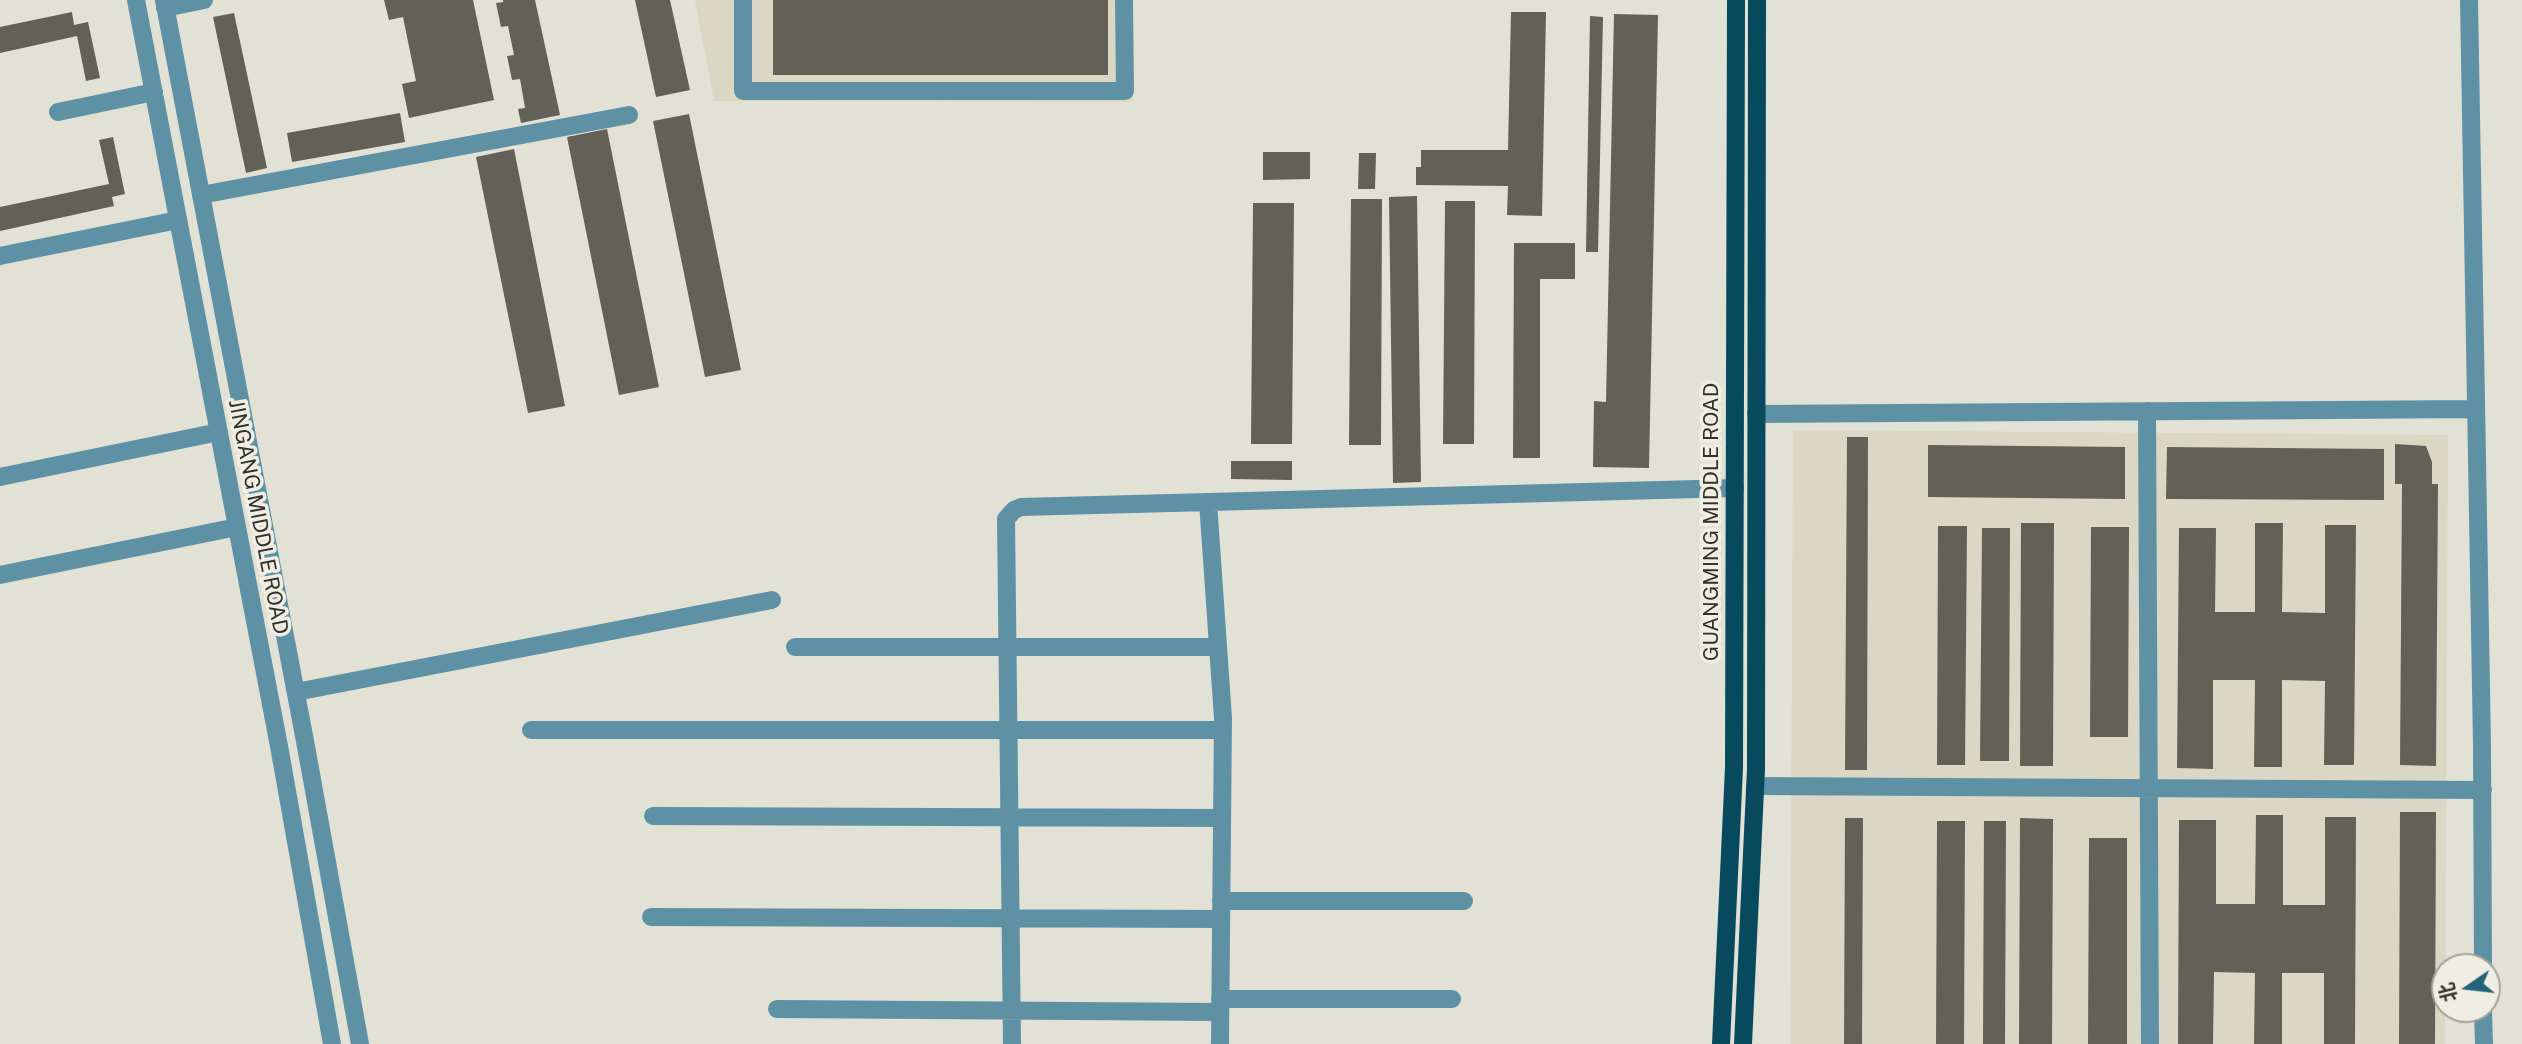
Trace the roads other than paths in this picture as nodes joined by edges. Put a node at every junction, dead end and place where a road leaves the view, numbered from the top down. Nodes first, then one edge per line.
1 (136, 0) edge
2 (204, 0) edge
3 (743, 0) edge
4 (1124, 0) edge
5 (1736, 0) edge
6 (1758, 0) edge
7 (2469, 0) edge
8 (165, 4) edge
9 (154, 92) junction
10 (58, 113) dead end
11 (629, 115) dead end
12 (201, 195) junction
13 (178, 220) junction
14 (0, 256) edge
15 (2476, 410) junction
16 (2147, 411) junction
17 (1756, 414) junction
18 (219, 432) junction
19 (0, 477) edge
20 (1735, 488) junction
21 (1208, 502) junction
22 (237, 527) junction
23 (0, 575) edge
24 (772, 600) dead end
25 (1008, 647) junction
26 (1218, 647) junction
27 (795, 648) dead end
28 (296, 692) junction
29 (531, 730) dead end
30 (1009, 730) junction
31 (1223, 730) junction
32 (1755, 786) junction
33 (2149, 788) junction
34 (2483, 790) junction
35 (653, 816) dead end
36 (1010, 817) junction
37 (1222, 818) junction
38 (1464, 901) dead end
39 (1221, 910) junction
40 (652, 917) dead end
41 (1012, 917) junction
42 (2483, 953) edge
43 (1452, 999) dead end
44 (1220, 1005) junction
45 (777, 1009) dead end
46 (1013, 1010) junction
47 (2483, 1023) edge
48 (332, 1044) edge
49 (360, 1044) edge
50 (1012, 1044) edge
51 (1220, 1044) edge
52 (1721, 1044) edge
53 (1743, 1044) edge
54 (2150, 1044) edge
55 (2483, 1044) edge

1 - 9 street, JINGANG MIDDLE ROAD
2 - 8 street
3 - 4 street
5 - 20 main road, GUANGMING MIDDLE ROAD
6 - 17 main road, GUANGMING MIDDLE ROAD
7 - 15 street
8 - 12 street, JINGANG MIDDLE ROAD
9 - 10 street
9 - 13 street, JINGANG MIDDLE ROAD
11 - 12 street
12 - 28 street, JINGANG MIDDLE ROAD
13 - 14 street
13 - 18 street, JINGANG MIDDLE ROAD
15 - 16 street
15 - 34 street
16 - 17 street
16 - 33 street
17 - 32 main road, GUANGMING MIDDLE ROAD
18 - 19 street
18 - 22 street, JINGANG MIDDLE ROAD
20 - 21 street
20 - 52 main road, GUANGMING MIDDLE ROAD
21 - 25 street
21 - 26 street
22 - 23 street
22 - 48 street, JINGANG MIDDLE ROAD
24 - 28 street
25 - 26 street
25 - 27 street
25 - 30 street
26 - 31 street
28 - 49 street, JINGANG MIDDLE ROAD
29 - 30 street
30 - 31 street
30 - 36 street
31 - 37 street
32 - 33 street
32 - 53 main road, GUANGMING MIDDLE ROAD
33 - 34 street
33 - 54 street
34 - 42 street
35 - 36 street
36 - 37 street
36 - 41 street
37 - 39 street
38 - 39 street
39 - 41 street
39 - 44 street
40 - 41 street
41 - 46 street
43 - 44 street
44 - 46 street
44 - 51 street
45 - 46 street
46 - 50 street
47 - 55 street

